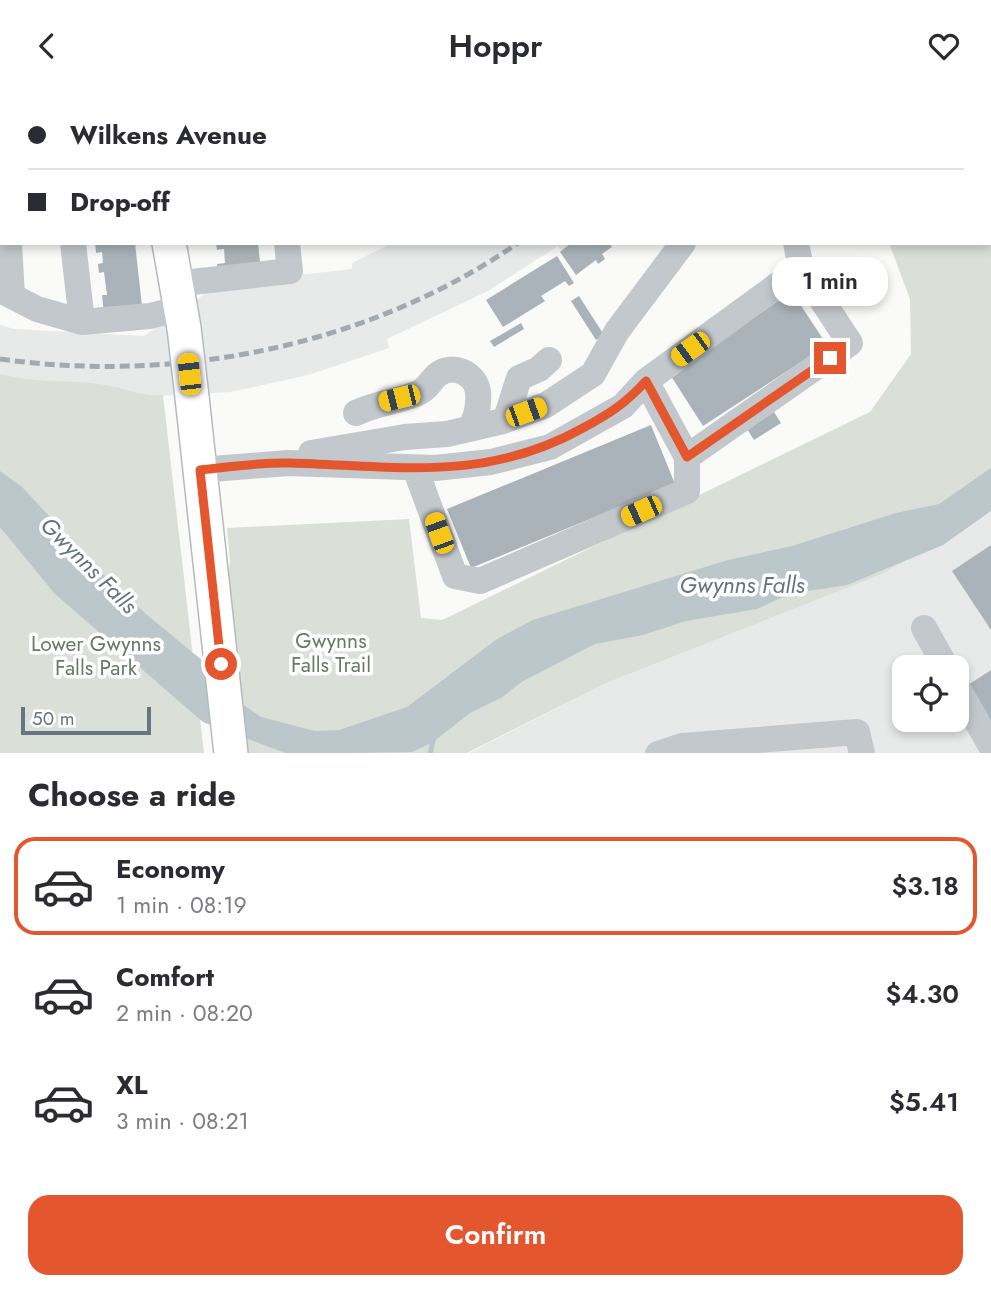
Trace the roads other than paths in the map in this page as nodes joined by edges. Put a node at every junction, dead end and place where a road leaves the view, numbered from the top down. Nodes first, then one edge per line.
1 (9, 245) edge
2 (73, 245) edge
3 (169, 245) edge
4 (181, 245) edge
5 (287, 245) edge
6 (681, 245) edge
7 (799, 256) edge
8 (6, 293) edge
9 (182, 306) junction
10 (82, 322) junction
11 (550, 359) dead end
12 (646, 381) junction
13 (356, 413) dead end
14 (506, 419) junction
15 (470, 429) junction
16 (687, 457) junction
17 (288, 463) junction
18 (415, 468) junction
19 (200, 470) junction
20 (924, 628) dead end
21 (939, 655) edge
22 (969, 708) edge
23 (991, 746) edge
24 (231, 753) edge
25 (661, 753) edge
26 (862, 753) edge

1 - 8 lane
2 - 10 lane
3 - 9 main road
4 - 9 main road
5 - 9 lane
6 - 14 lane
7 - 12 lane
7 - 16 lane
8 - 10 lane
9 - 10 lane
9 - 19 main road, bridge
11 - 14 lane
12 - 16 lane
12 - 18 lane
13 - 15 lane
14 - 15 lane
15 - 17 lane
16 - 18 lane
17 - 18 lane
17 - 19 lane
19 - 24 main road
20 - 21 lane
22 - 23 lane
25 - 26 lane

